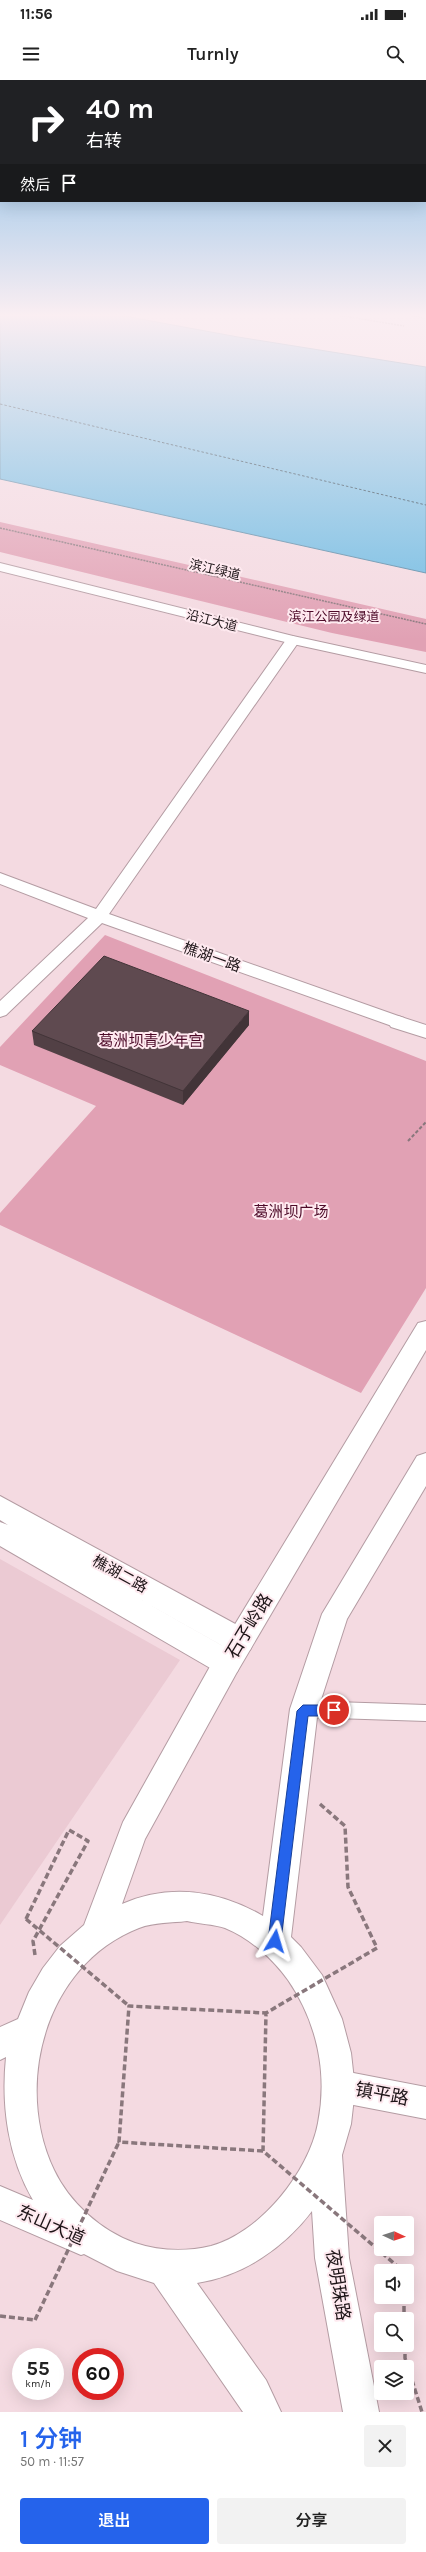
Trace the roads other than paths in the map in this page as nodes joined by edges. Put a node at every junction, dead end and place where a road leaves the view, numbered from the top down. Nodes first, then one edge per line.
1 (0, 557) edge
2 (0, 566) edge
3 (293, 640) junction
4 (426, 658) edge
5 (426, 668) edge
6 (0, 878) edge
7 (99, 916) junction
8 (0, 1011) edge
9 (398, 1022) joint
10 (426, 1032) edge
11 (426, 1330) edge
12 (426, 1464) edge
13 (0, 1507) edge
14 (0, 1532) edge
15 (233, 1652) junction
16 (304, 1709) junction
17 (426, 1713) edge
18 (96, 1934) junction
19 (275, 1941) junction
20 (29, 2030) junction
21 (0, 2044) edge
22 (338, 2086) junction
23 (426, 2103) edge
24 (325, 2156) junction
25 (0, 2202) edge
26 (102, 2247) junction
27 (165, 2268) junction
28 (262, 2412) edge
29 (361, 2412) edge

1 - 4 main road, 沿江大道
2 - 3 main road, 沿江大道
3 - 5 main road, 沿江大道
3 - 7 street
6 - 7 street, 樵湖一路
7 - 8 street
7 - 9 street, 樵湖一路
9 - 10 main road, 樵湖一路
11 - 15 main road, 石子岭路
12 - 16 main road
13 - 15 main road, 樵湖二路
14 - 15 main road, 樵湖二路
15 - 18 main road, 石子岭路
16 - 17 lane
16 - 19 main road
18 - 19 main road, 东山大道
18 - 20 main road, 东山大道
19 - 22 main road, 东山大道
20 - 21 main road
20 - 26 main road, 东山大道
22 - 23 main road, 镇平路
22 - 24 main road, 东山大道
24 - 27 main road, 东山大道
24 - 29 main road, 夜明珠路
25 - 26 main road, 东山大道
26 - 27 main road, 东山大道
27 - 28 main road

